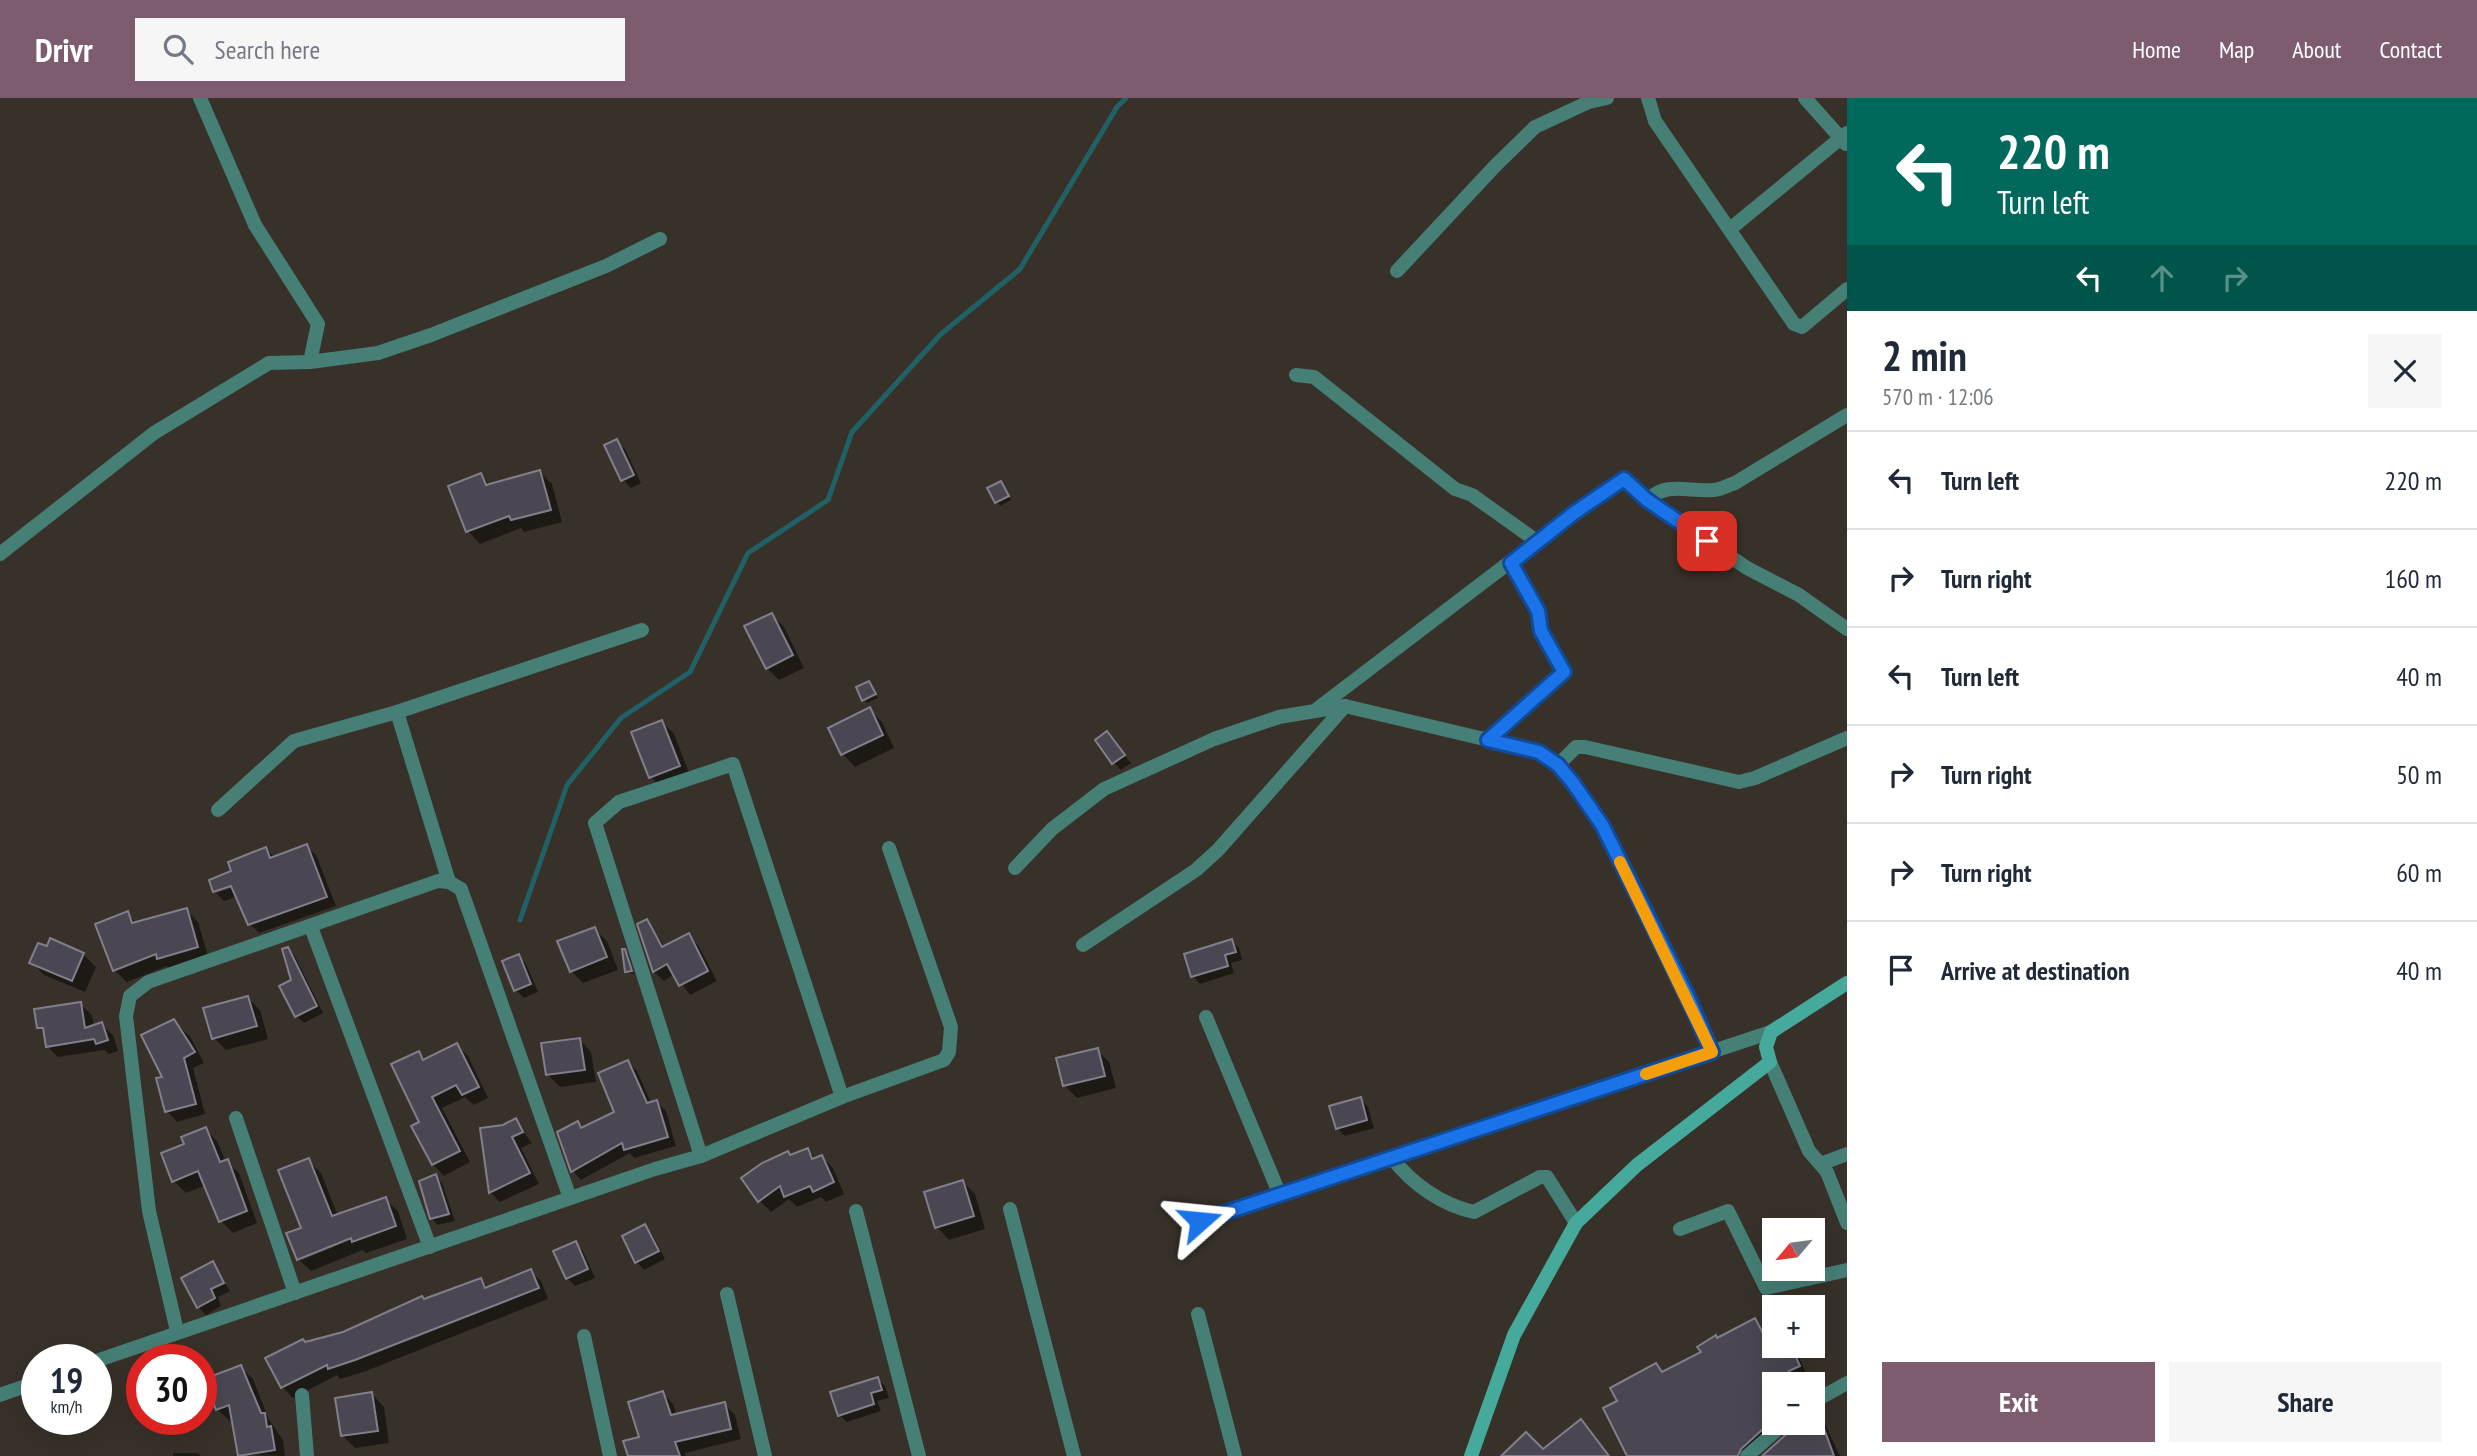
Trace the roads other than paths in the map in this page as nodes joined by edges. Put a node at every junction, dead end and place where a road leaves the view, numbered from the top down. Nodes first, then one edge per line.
1 (200, 98) edge
2 (1607, 98) edge
3 (1648, 98) edge
4 (1805, 98) edge
5 (1845, 139) edge
6 (1730, 229) junction
7 (660, 239) dead end
8 (1397, 271) dead end
9 (1847, 289) edge
10 (310, 362) junction
11 (1296, 375) dead end
12 (1847, 415) edge
13 (1647, 500) junction
14 (1538, 542) junction
15 (0, 555) edge
16 (1511, 563) junction
17 (1847, 629) edge
18 (642, 630) dead end
19 (1345, 706) junction
20 (1317, 709) junction
21 (397, 712) junction
22 (1847, 738) edge
23 (1488, 740) junction
24 (1558, 765) junction
25 (218, 810) dead end
26 (889, 848) dead end
27 (1015, 868) dead end
28 (449, 882) junction
29 (311, 928) junction
30 (1083, 945) dead end
31 (1847, 983) edge
32 (1206, 1017) dead end
33 (1771, 1032) junction
34 (1712, 1052) junction
35 (1770, 1062) junction
36 (842, 1097) junction
37 (236, 1118) dead end
38 (1847, 1154) edge
39 (701, 1156) junction
40 (1392, 1158) junction
41 (1823, 1163) junction
42 (1280, 1195) junction
43 (570, 1198) junction
44 (1010, 1209) dead end
45 (856, 1211) dead end
46 (1200, 1221) dead end
47 (1576, 1223) junction
48 (1847, 1223) edge
49 (1680, 1229) dead end
50 (430, 1247) junction
51 (1847, 1270) edge
52 (295, 1293) junction
53 (727, 1294) dead end
54 (1198, 1314) dead end
55 (177, 1331) junction
56 (584, 1336) dead end
57 (112, 1355) edge
58 (1847, 1383) edge
59 (21, 1388) edge
60 (0, 1395) edge
61 (302, 1395) dead end
62 (1825, 1395) edge
63 (1771, 1435) edge
64 (307, 1456) edge
65 (610, 1456) edge
66 (765, 1456) edge
67 (919, 1456) edge
68 (1074, 1456) edge
69 (1234, 1456) edge
70 (1471, 1456) edge
71 (1747, 1456) edge

1 - 10 street
2 - 8 street
3 - 6 street
4 - 5 street
5 - 6 street
6 - 9 street
7 - 10 street
10 - 15 street
11 - 14 street
12 - 13 street
13 - 14 street
13 - 17 street
14 - 16 street
16 - 20 street
16 - 23 street
18 - 21 street
19 - 20 street
19 - 23 street
19 - 30 street
20 - 27 street
21 - 25 street
21 - 28 street
22 - 24 street
23 - 24 street
24 - 34 street
26 - 36 street
28 - 29 street
28 - 43 street
29 - 50 street
29 - 55 street
31 - 33 street
32 - 42 street
33 - 34 street
33 - 35 street
34 - 40 street
35 - 41 street
35 - 47 street
36 - 39 street
36 - 39 street
37 - 52 street
38 - 41 street
39 - 43 street
40 - 42 street
40 - 47 street
41 - 48 street
42 - 46 street
43 - 50 street
44 - 68 street
45 - 67 street
47 - 70 street
49 - 51 street
50 - 52 street
52 - 55 street
53 - 66 street
54 - 69 street
55 - 57 street
56 - 65 street
58 - 62 street
59 - 60 street
61 - 64 street
63 - 71 street

